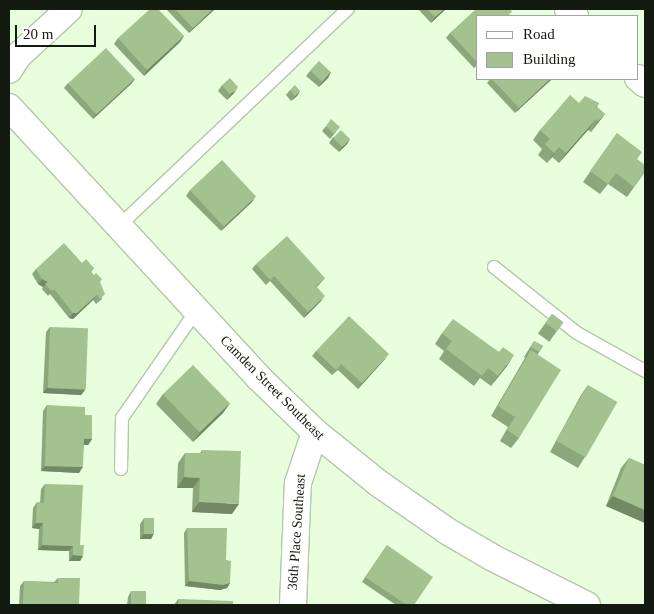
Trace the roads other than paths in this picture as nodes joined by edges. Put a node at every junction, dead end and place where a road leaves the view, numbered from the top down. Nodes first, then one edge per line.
1 (69, 9) edge
2 (348, 9) edge
3 (9, 70) edge
4 (9, 107) edge
5 (118, 227) junction
6 (494, 267) dead end
7 (196, 311) junction
8 (644, 368) edge
9 (315, 432) junction
10 (121, 469) dead end
11 (292, 605) edge
12 (587, 605) edge

1 - 3 street
2 - 5 lane
4 - 5 street, Camden Street Southeast
5 - 7 street, Camden Street Southeast
6 - 8 lane
7 - 9 street, Camden Street Southeast
7 - 10 lane
9 - 11 street, 36th Place Southeast
9 - 12 street, Camden Street Southeast

